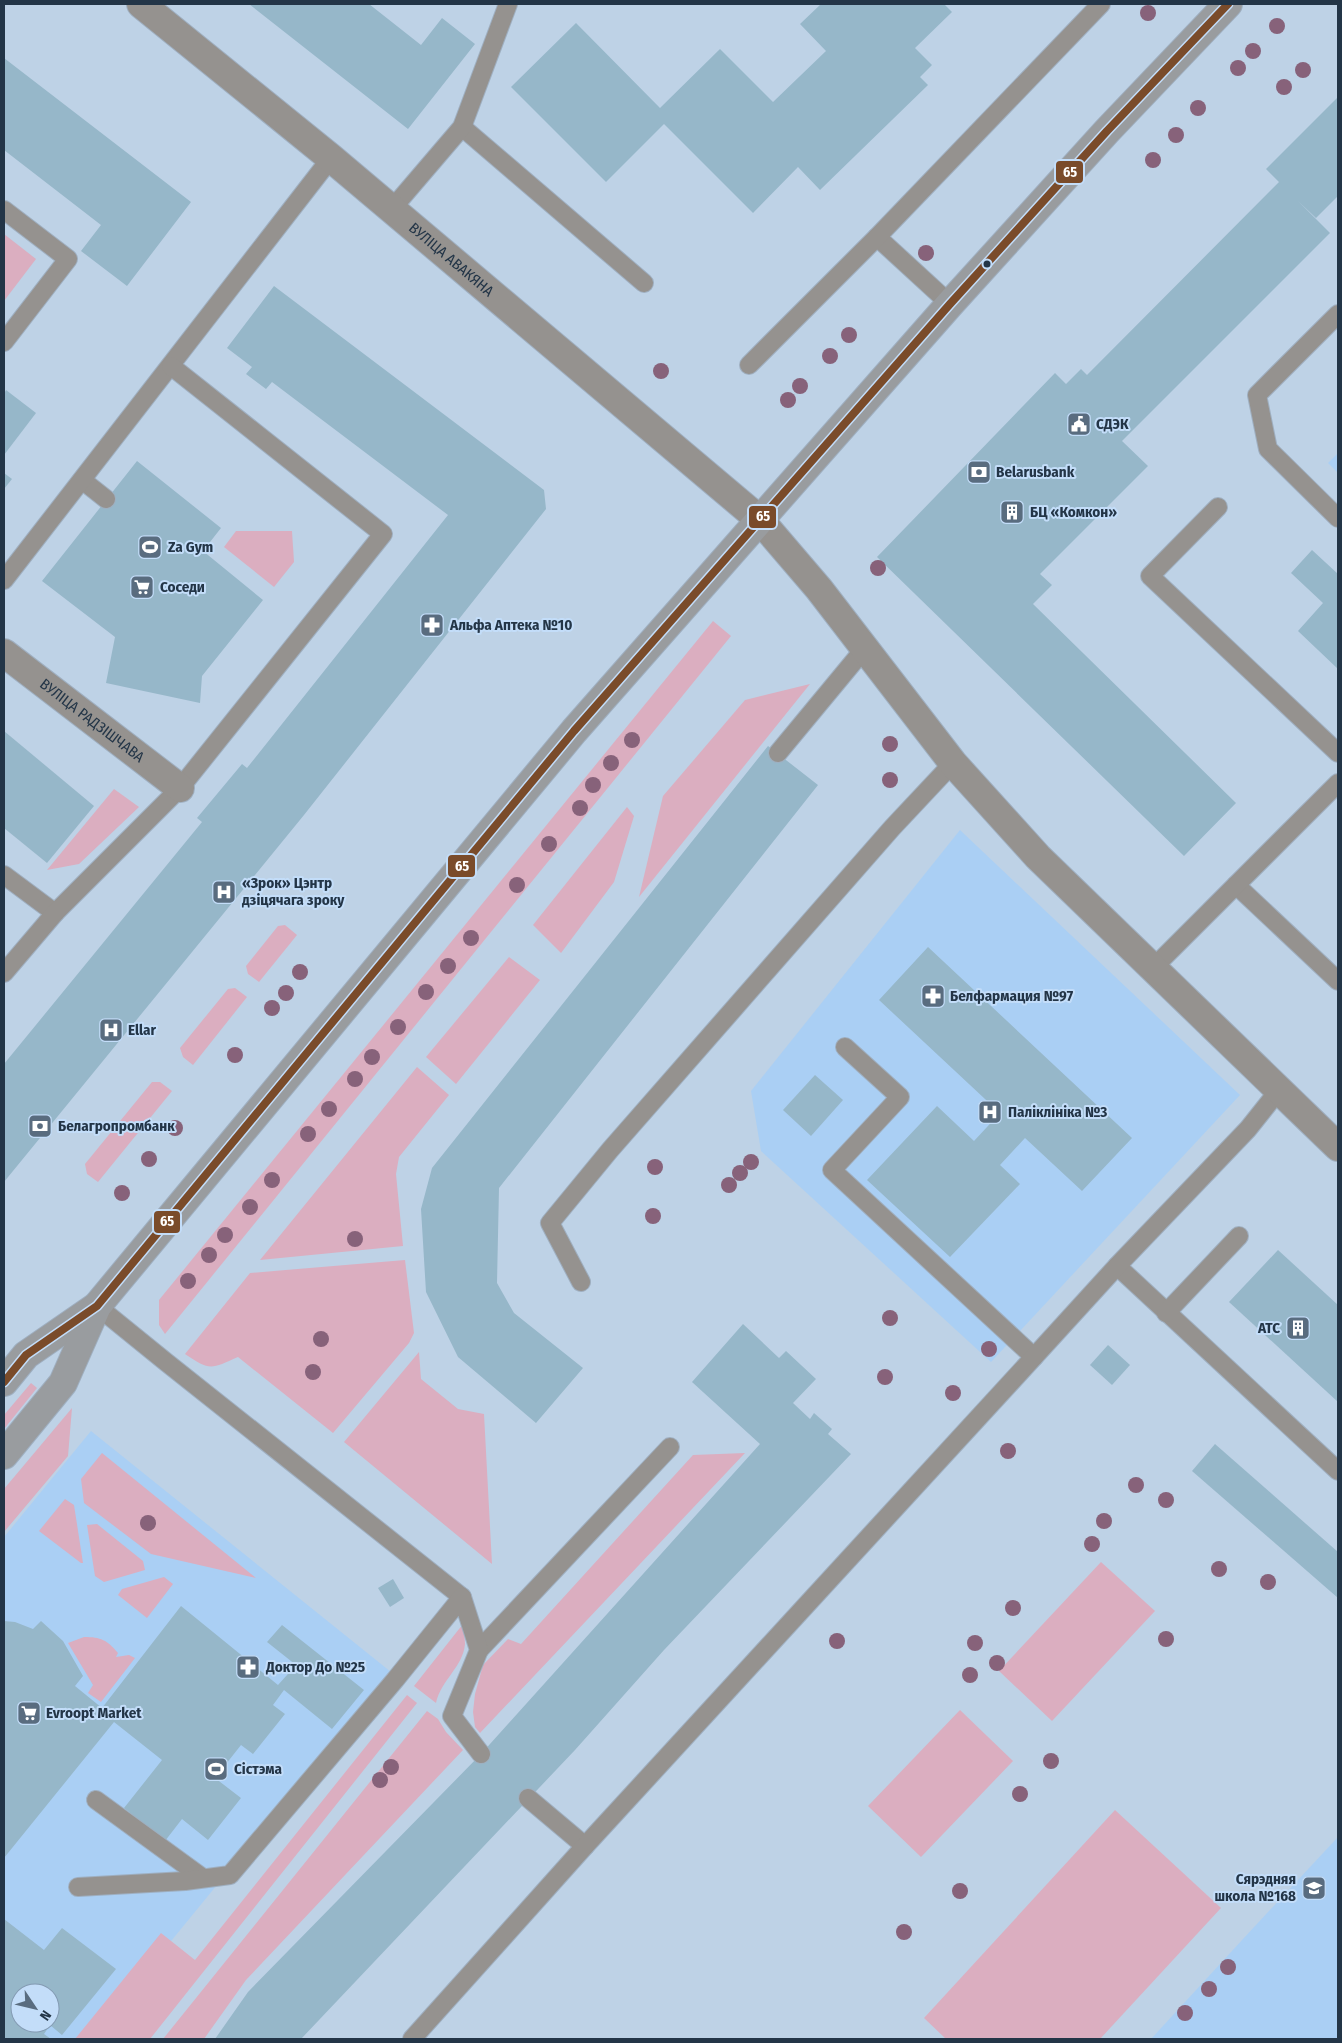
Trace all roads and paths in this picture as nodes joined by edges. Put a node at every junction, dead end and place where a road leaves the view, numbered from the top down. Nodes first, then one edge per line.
1 (141, 4) edge
2 (508, 4) edge
3 (1101, 4) edge
4 (1228, 4) edge
5 (462, 127) junction
6 (331, 158) junction
7 (4, 210) edge
8 (392, 210) junction
9 (877, 237) junction
10 (644, 284) dead end
11 (950, 304) junction
12 (1338, 314) edge
13 (4, 342) edge
14 (171, 366) junction
15 (749, 366) dead end
16 (82, 480) junction
17 (106, 499) dead end
18 (1218, 507) dead end
19 (1338, 518) edge
20 (760, 520) junction
21 (4, 580) edge
22 (865, 648) junction
23 (4, 653) edge
24 (778, 753) dead end
25 (1338, 753) edge
26 (953, 763) junction
27 (1338, 783) edge
28 (180, 788) junction
29 (4, 875) edge
30 (1236, 885) junction
31 (55, 913) junction
32 (1153, 968) junction
33 (4, 973) edge
34 (1338, 981) edge
35 (845, 1047) dead end
36 (1279, 1090) junction
37 (1338, 1147) edge
38 (1239, 1236) dead end
39 (1117, 1266) junction
40 (581, 1282) dead end
41 (97, 1306) junction
42 (1166, 1313) junction
43 (1034, 1357) junction
44 (4, 1382) edge
45 (670, 1447) dead end
46 (4, 1456) edge
47 (1338, 1471) edge
48 (462, 1597) junction
49 (479, 1650) junction
50 (481, 1754) dead end
51 (528, 1798) dead end
52 (96, 1800) dead end
53 (585, 1846) junction
54 (203, 1878) junction
55 (78, 1887) dead end
56 (412, 2039) edge

1 - 6 street, ВУЛІЦА АВАКЯНА
2 - 5 lane
3 - 9 lane
4 - 11 main road
5 - 8 lane
5 - 10 lane
6 - 8 street, ВУЛІЦА АВАКЯНА
6 - 14 lane
7 - 13 lane
8 - 20 street, ВУЛІЦА АВАКЯНА
9 - 11 lane
9 - 15 lane
11 - 20 main road
12 - 19 lane
14 - 16 lane
14 - 28 lane
16 - 17 lane
16 - 21 lane
18 - 25 lane
20 - 22 street, ВУЛІЦА АВАКЯНА
20 - 41 main road
22 - 24 lane
22 - 26 street, ВУЛІЦА АВАКЯНА
23 - 28 street, ВУЛІЦА РАДЗІШЧАВА
26 - 32 street, ВУЛІЦА АВАКЯНА
26 - 40 lane
27 - 30 lane
28 - 31 lane
29 - 31 lane
30 - 32 lane
30 - 34 lane
31 - 33 lane
32 - 36 street, ВУЛІЦА АВАКЯНА
35 - 43 lane
36 - 37 street, ВУЛІЦА АВАКЯНА
36 - 39 lane
38 - 42 lane
39 - 42 lane
39 - 43 lane
41 - 44 main road
41 - 46 main road
41 - 48 lane
42 - 47 lane
43 - 53 lane
45 - 49 lane
48 - 49 lane
48 - 54 lane
49 - 50 lane
51 - 53 lane
52 - 54 lane
53 - 56 lane
54 - 55 lane

